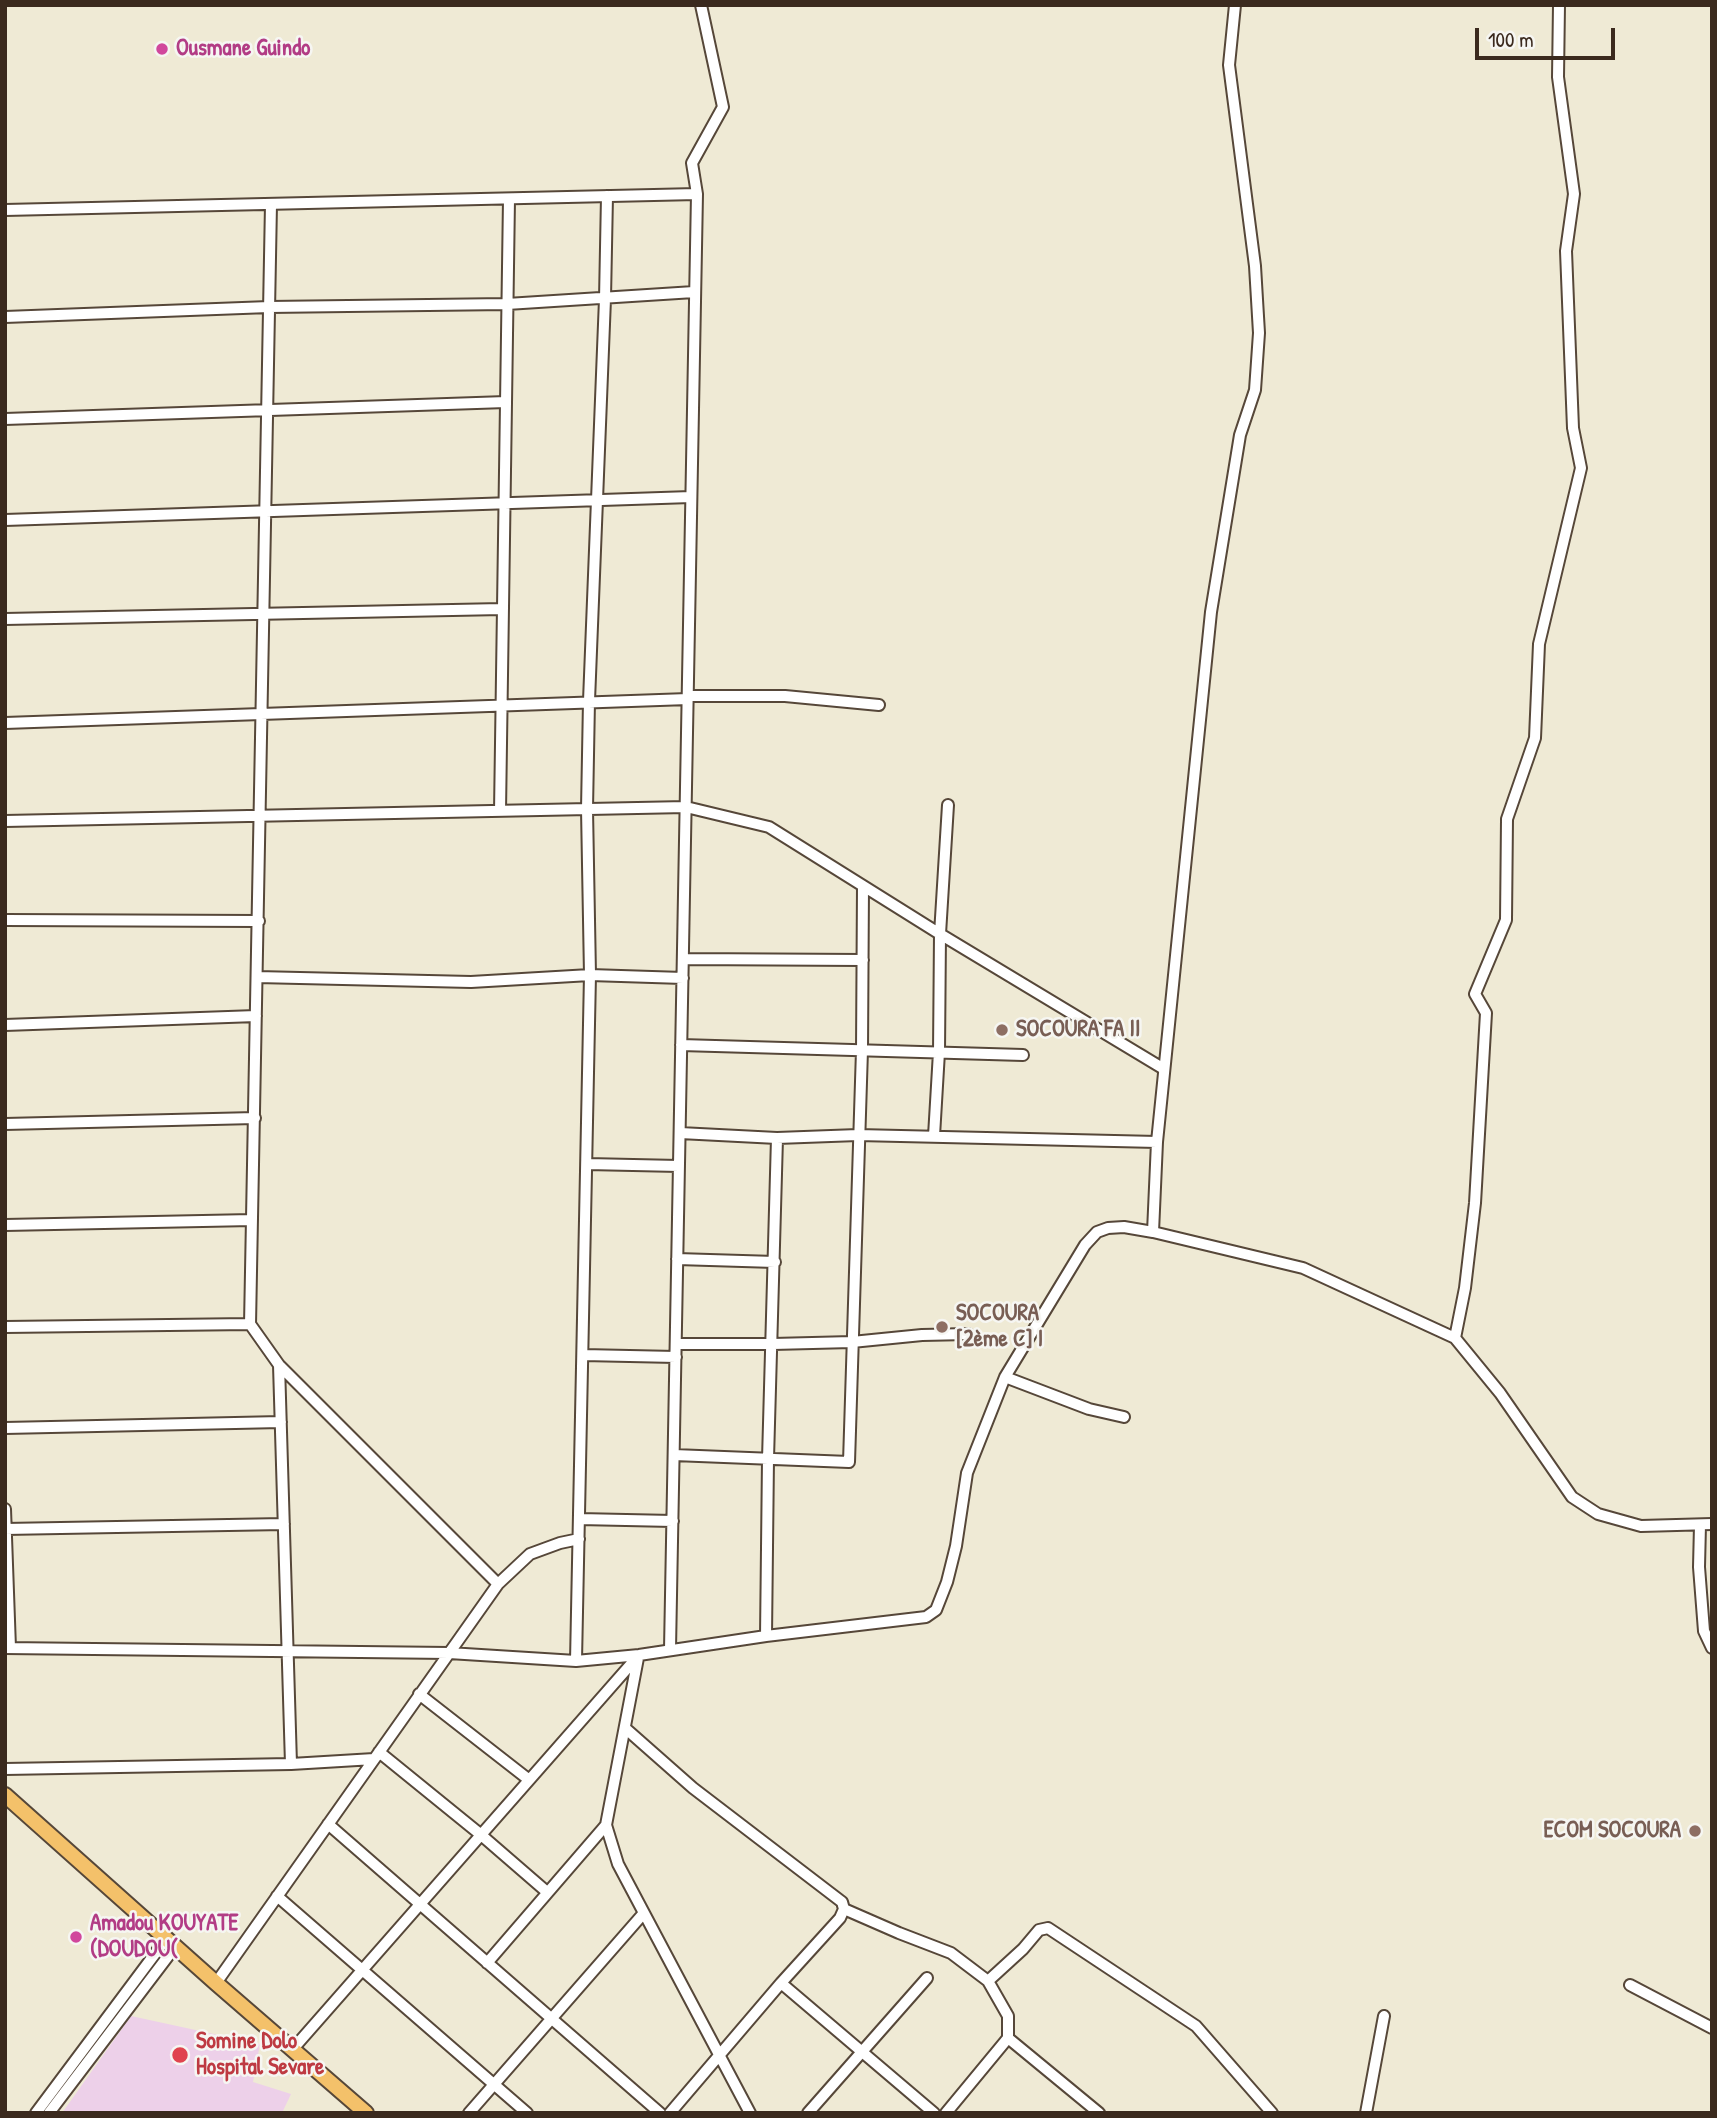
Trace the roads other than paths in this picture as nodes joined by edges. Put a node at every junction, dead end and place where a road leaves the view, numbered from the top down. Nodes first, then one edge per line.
1 (701, 5) edge
2 (1235, 5) edge
3 (1559, 5) edge
4 (697, 194) junction
5 (607, 196) junction
6 (509, 199) junction
7 (271, 205) junction
8 (5, 210) edge
9 (694, 292) junction
10 (605, 299) junction
11 (507, 304) junction
12 (269, 307) junction
13 (5, 317) edge
14 (506, 402) junction
15 (267, 410) junction
16 (5, 419) edge
17 (691, 497) junction
18 (596, 500) junction
19 (505, 503) junction
20 (265, 511) junction
21 (5, 520) edge
22 (502, 609) junction
23 (264, 614) junction
24 (5, 619) edge
25 (688, 697) junction
26 (589, 701) junction
27 (502, 705) junction
28 (878, 705) dead end
29 (261, 714) junction
30 (5, 723) edge
31 (948, 805) dead end
32 (686, 807) junction
33 (587, 809) junction
34 (500, 811) junction
35 (260, 816) junction
36 (5, 821) edge
37 (863, 886) junction
38 (5, 920) edge
39 (259, 921) junction
40 (940, 934) junction
41 (683, 959) junction
42 (863, 960) junction
43 (590, 975) junction
44 (257, 977) junction
45 (683, 978) junction
46 (256, 1016) junction
47 (5, 1025) edge
48 (681, 1045) junction
49 (862, 1050) junction
50 (939, 1052) junction
51 (1023, 1055) dead end
52 (1164, 1069) junction
53 (255, 1118) junction
54 (5, 1124) edge
55 (680, 1133) junction
56 (858, 1135) junction
57 (934, 1136) junction
58 (777, 1138) junction
59 (1157, 1142) junction
60 (587, 1164) junction
61 (679, 1166) junction
62 (252, 1220) junction
63 (5, 1225) edge
64 (1153, 1232) junction
65 (677, 1259) junction
66 (775, 1262) junction
67 (250, 1324) junction
68 (5, 1327) edge
69 (968, 1334) dead end
70 (1455, 1338) junction
71 (852, 1342) junction
72 (676, 1344) junction
73 (773, 1344) junction
74 (583, 1355) junction
75 (676, 1357) junction
76 (279, 1365) junction
77 (1005, 1377) junction
78 (1124, 1417) dead end
79 (281, 1422) junction
80 (5, 1428) edge
81 (674, 1455) junction
82 (768, 1459) junction
83 (5, 1509) edge
84 (579, 1519) junction
85 (673, 1521) junction
86 (284, 1524) junction
87 (1712, 1524) edge
88 (1700, 1525) junction
89 (6, 1529) edge
90 (579, 1539) junction
91 (498, 1584) junction
92 (766, 1636) junction
93 (7, 1648) edge
94 (1712, 1648) edge
95 (670, 1649) junction
96 (289, 1651) junction
97 (449, 1653) junction
98 (639, 1655) junction
99 (576, 1661) junction
100 (419, 1695) junction
101 (625, 1728) junction
102 (376, 1756) junction
103 (292, 1765) junction
104 (5, 1769) edge
105 (528, 1779) junction
106 (5, 1795) edge
107 (328, 1824) junction
108 (606, 1825) junction
109 (480, 1834) junction
110 (547, 1892) junction
111 (277, 1896) junction
112 (419, 1904) junction
113 (845, 1909) junction
114 (643, 1914) junction
115 (171, 1943) junction
116 (487, 1963) junction
117 (362, 1970) junction
118 (927, 1978) dead end
119 (988, 1981) junction
120 (216, 1983) junction
121 (781, 1983) junction
122 (1630, 1986) dead end
123 (1384, 2016) dead end
124 (552, 2019) junction
125 (1712, 2028) edge
126 (1008, 2038) junction
127 (292, 2050) junction
128 (862, 2052) junction
129 (720, 2055) junction
130 (494, 2085) junction
131 (1095, 2112) edge
132 (36, 2113) edge
133 (49, 2113) edge
134 (366, 2113) edge
135 (469, 2113) edge
136 (527, 2113) edge
137 (660, 2113) edge
138 (670, 2113) edge
139 (750, 2113) edge
140 (808, 2113) edge
141 (934, 2113) edge
142 (946, 2113) edge
143 (1272, 2113) edge
144 (1366, 2113) edge

1 - 4 street
2 - 52 street
3 - 70 street
4 - 5 street
4 - 9 street
5 - 6 street
5 - 10 street
6 - 7 street
6 - 11 street
7 - 8 street
7 - 12 street
9 - 10 street
9 - 17 street
10 - 11 street
10 - 18 street
11 - 12 street
11 - 14 street
12 - 13 street
12 - 15 street
14 - 15 street
14 - 19 street
15 - 16 street
15 - 20 street
17 - 18 street
17 - 25 street
18 - 19 street
18 - 26 street
19 - 20 street
19 - 22 street
20 - 21 street
20 - 23 street
22 - 23 street
22 - 27 street
23 - 24 street
23 - 29 street
25 - 26 street
25 - 28 street
25 - 32 street
26 - 27 street
26 - 33 street
27 - 29 street
27 - 34 street
29 - 30 street
29 - 35 street
31 - 40 street
32 - 33 street
32 - 37 street
32 - 41 street
33 - 34 street
33 - 43 street
34 - 35 street
35 - 36 street
35 - 39 street
37 - 40 street
37 - 42 street
38 - 39 street
39 - 44 street
40 - 50 street
40 - 52 street
41 - 42 street
41 - 45 street
42 - 49 street
43 - 44 street
43 - 45 street
43 - 60 street
44 - 46 street
45 - 48 street
46 - 47 street
46 - 53 street
48 - 49 street
48 - 55 street
49 - 50 street
49 - 56 street
50 - 51 street
50 - 57 street
52 - 59 street
53 - 54 street
53 - 62 street
55 - 58 street
55 - 61 street
56 - 57 street
56 - 58 street
56 - 71 street
57 - 59 street
58 - 66 street
59 - 64 street
60 - 61 street
60 - 74 street
61 - 65 street
62 - 63 street
62 - 67 street
64 - 70 street
64 - 77 street
65 - 66 street
65 - 72 street
66 - 73 street
67 - 68 street
67 - 76 street
69 - 71 street
70 - 88 street
71 - 73 street
71 - 82 street
72 - 73 street
72 - 75 street
73 - 82 street
74 - 75 street
74 - 84 street
75 - 81 street
76 - 79 street
76 - 91 street
77 - 78 street
77 - 92 street
79 - 80 street
79 - 86 street
81 - 82 street
81 - 85 street
82 - 92 street
83 - 89 street
84 - 85 street
84 - 90 street
85 - 95 street
86 - 89 street
86 - 96 street
87 - 88 street
88 - 94 street
89 - 93 street
90 - 91 street
90 - 99 street
91 - 97 street
92 - 95 street
93 - 96 street
95 - 98 street
96 - 97 street
96 - 103 street
97 - 99 street
97 - 100 street
98 - 99 street
98 - 101 street
98 - 105 street
100 - 102 street
100 - 105 street
101 - 108 street
101 - 113 street
102 - 103 street
102 - 107 street
102 - 109 street
103 - 104 street
105 - 109 street
106 - 115 main road
107 - 111 street
107 - 112 street
108 - 110 street
108 - 114 street
109 - 110 street
109 - 112 street
110 - 116 street
111 - 117 street
111 - 120 street
112 - 116 street
112 - 117 street
113 - 119 street
113 - 121 street
114 - 124 street
114 - 129 street
115 - 120 main road
115 - 132 street
115 - 133 street
116 - 124 street
117 - 127 street
117 - 130 street
118 - 128 street
119 - 126 street
119 - 143 street
120 - 127 main road
121 - 128 street
121 - 129 street
122 - 125 street
123 - 144 street
124 - 130 street
124 - 137 street
126 - 131 street
126 - 142 street
127 - 134 main road
128 - 140 street
128 - 141 street
129 - 138 street
129 - 139 street
130 - 135 street
130 - 136 street

